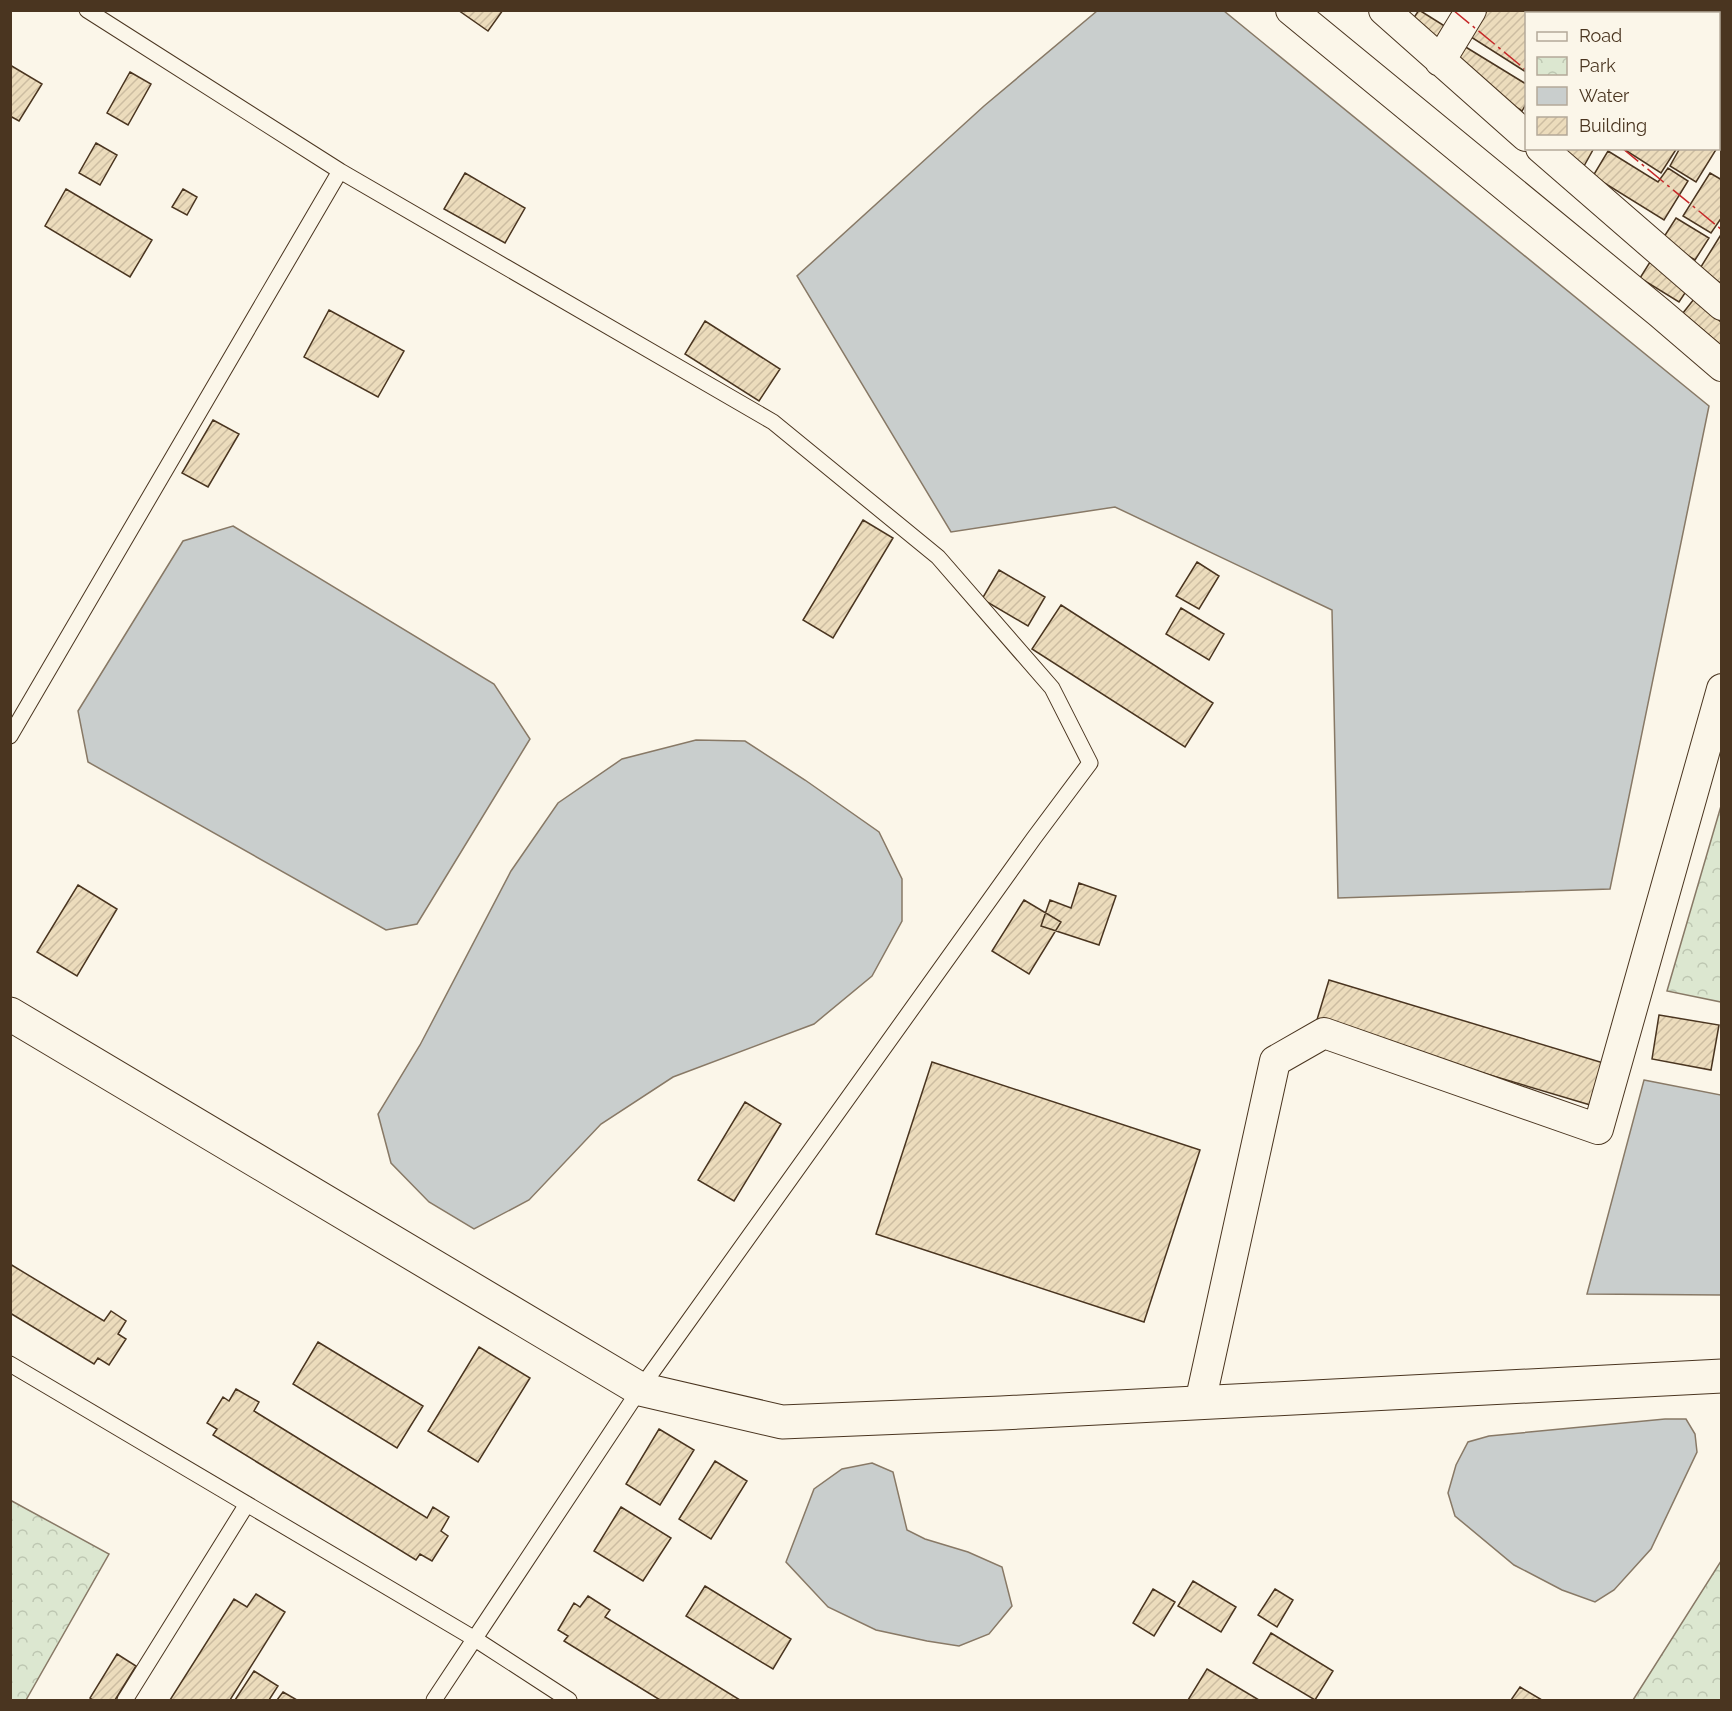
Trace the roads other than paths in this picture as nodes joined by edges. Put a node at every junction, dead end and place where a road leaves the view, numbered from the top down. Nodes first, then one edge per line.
1 (87, 10) edge
2 (1291, 10) edge
3 (1384, 10) edge
4 (1471, 10) edge
5 (1440, 61) junction
6 (1525, 134) edge
7 (1543, 150) edge
8 (340, 171) junction
9 (1722, 305) edge
10 (1722, 366) edge
11 (1722, 689) edge
12 (10, 736) edge
13 (10, 1014) edge
14 (10, 1364) edge
15 (1722, 1376) edge
16 (639, 1389) junction
17 (1200, 1403) junction
18 (247, 1504) junction
19 (475, 1639) junction
20 (125, 1701) edge
21 (434, 1701) edge
22 (569, 1701) edge

1 - 8 lane
2 - 10 street
3 - 5 street
4 - 5 street
5 - 6 street
7 - 9 street
8 - 12 lane
8 - 16 lane
11 - 17 street
13 - 16 street
14 - 18 lane
15 - 17 street
16 - 17 street
16 - 19 lane
18 - 19 lane
18 - 20 lane
19 - 21 lane
19 - 22 lane

